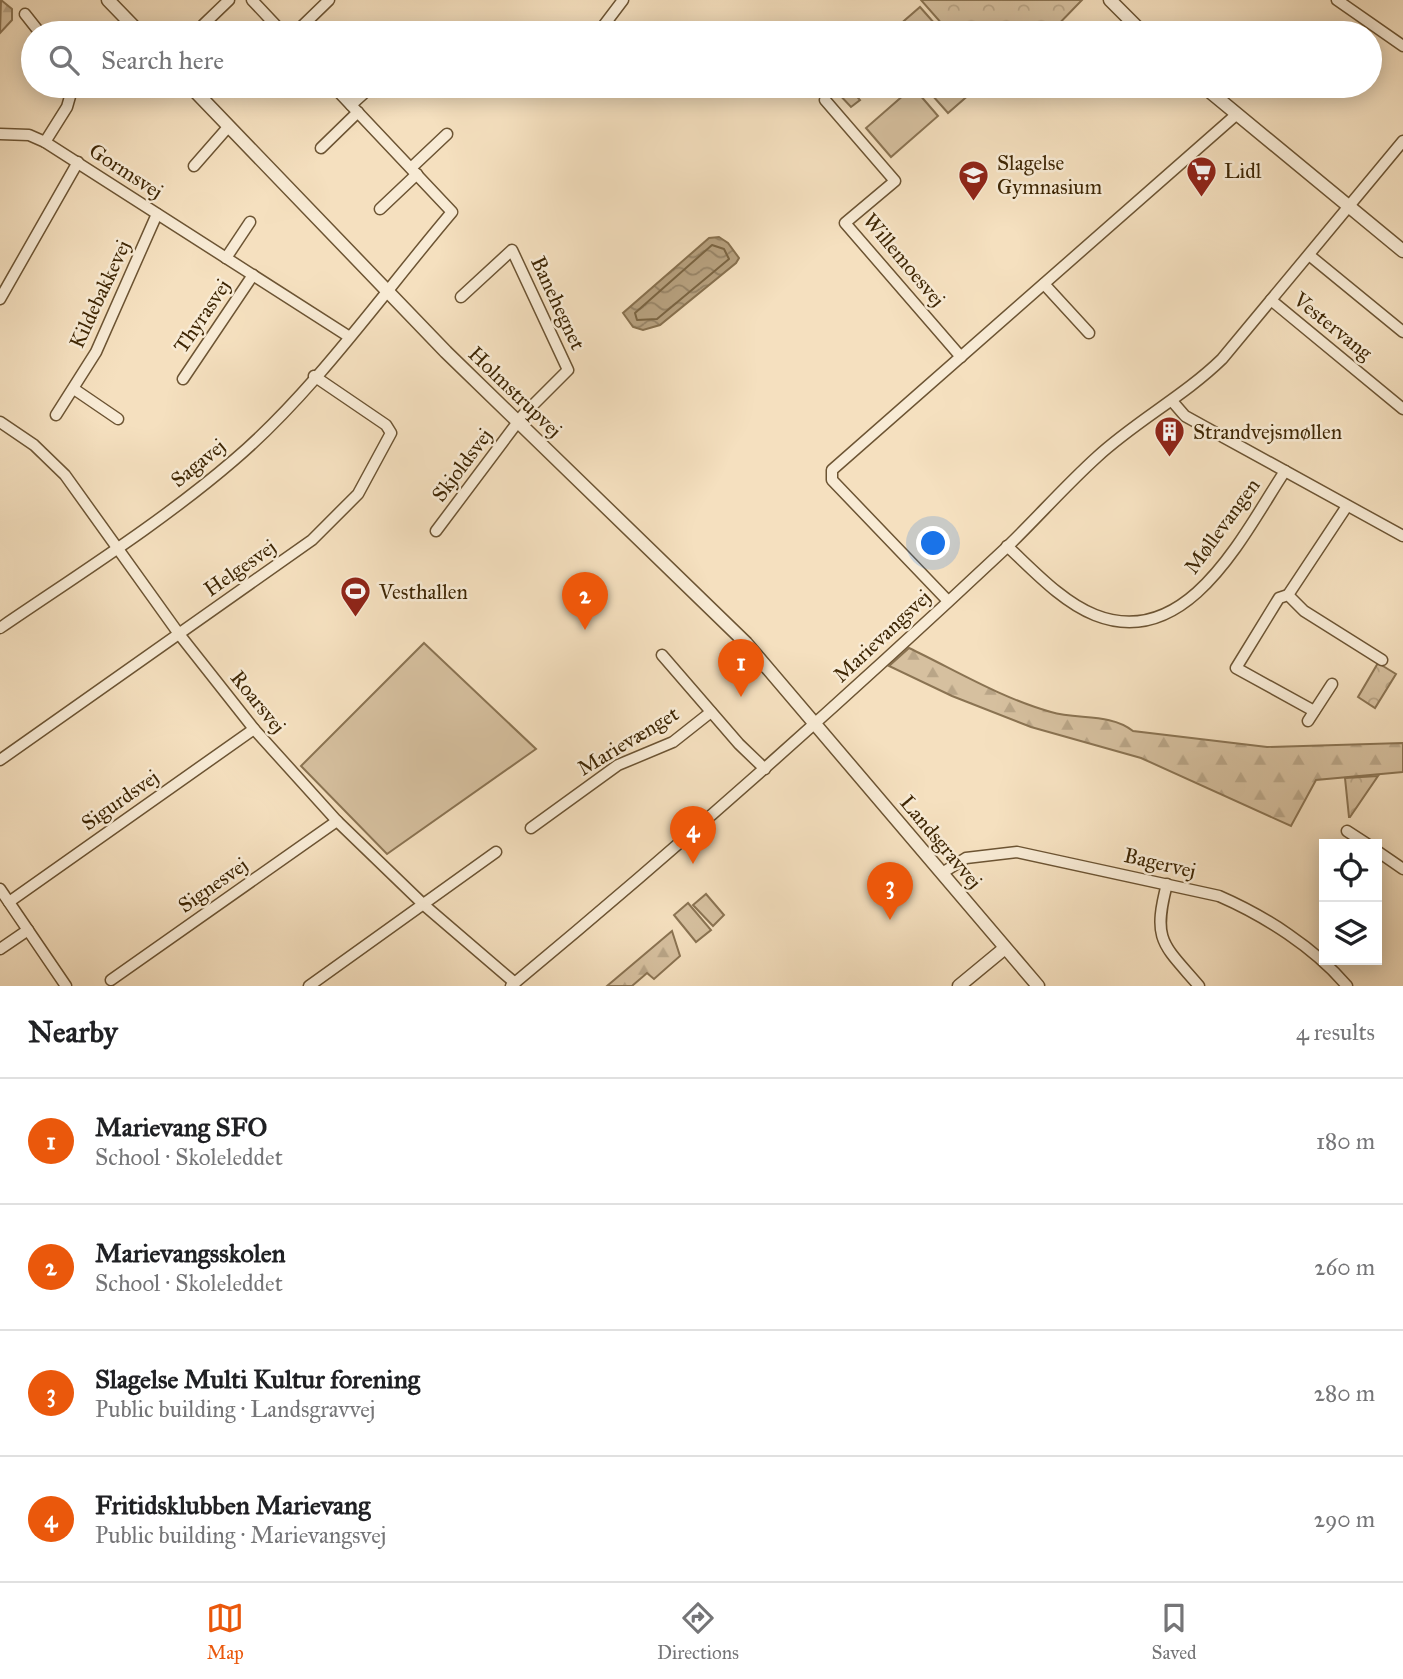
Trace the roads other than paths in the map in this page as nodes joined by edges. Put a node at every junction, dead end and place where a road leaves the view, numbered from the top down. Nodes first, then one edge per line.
1 (108, 0) edge
2 (229, 0) edge
3 (252, 0) edge
4 (329, 0) edge
5 (623, 0) edge
6 (1110, 0) edge
7 (1337, 0) edge
8 (25, 14) dead end
9 (31, 21) edge
10 (128, 21) edge
11 (207, 21) edge
12 (272, 21) edge
13 (307, 21) edge
14 (607, 21) edge
15 (1131, 21) edge
16 (1367, 21) edge
17 (1382, 31) edge
18 (1403, 46) edge
19 (70, 98) edge
20 (202, 98) edge
21 (345, 98) edge
22 (363, 98) edge
23 (1218, 98) edge
24 (825, 100) dead end
25 (355, 108) junction
26 (1237, 114) junction
27 (229, 126) junction
28 (0, 134) edge
29 (447, 134) dead end
30 (1403, 141) edge
31 (45, 142) junction
32 (321, 148) dead end
33 (1399, 155) edge
34 (78, 162) junction
35 (194, 166) dead end
36 (414, 171) junction
37 (1348, 207) junction
38 (380, 209) dead end
39 (158, 214) junction
40 (250, 222) dead end
41 (1403, 251) edge
42 (1309, 255) junction
43 (226, 258) junction
44 (253, 275) junction
45 (1044, 284) junction
46 (386, 290) junction
47 (461, 298) dead end
48 (0, 299) edge
49 (1270, 300) junction
50 (1403, 332) edge
51 (1089, 333) dead end
52 (348, 336) junction
53 (961, 357) junction
54 (314, 376) junction
55 (183, 379) dead end
56 (74, 389) junction
57 (1172, 401) junction
58 (1403, 409) edge
59 (56, 415) dead end
60 (118, 419) dead end
61 (0, 422) edge
62 (518, 422) junction
63 (1285, 471) junction
64 (1348, 506) junction
65 (436, 531) dead end
66 (1403, 536) edge
67 (1007, 546) junction
68 (117, 547) junction
69 (1289, 595) junction
70 (948, 601) junction
71 (0, 628) edge
72 (179, 634) junction
73 (662, 654) dead end
74 (1382, 660) dead end
75 (1332, 684) dead end
76 (1314, 711) junction
77 (710, 712) junction
78 (1308, 721) dead end
79 (816, 723) junction
80 (254, 729) junction
81 (0, 760) edge
82 (765, 769) junction
83 (337, 821) junction
84 (531, 828) dead end
85 (1347, 831) dead end
86 (1359, 839) edge
87 (496, 852) dead end
88 (1382, 854) edge
89 (1403, 869) edge
90 (942, 873) junction
91 (1167, 884) junction
92 (0, 889) edge
93 (9, 902) junction
94 (424, 905) junction
95 (27, 930) junction
96 (1005, 948) junction
97 (0, 949) edge
98 (111, 980) dead end
99 (513, 984) edge
100 (66, 986) edge
101 (309, 986) edge
102 (959, 986) edge
103 (1038, 986) edge
104 (1199, 986) edge
105 (1347, 986) edge

1 - 10 street
2 - 11 street
3 - 12 street
4 - 13 street
5 - 14 street
6 - 15 street
7 - 16 street
8 - 9 street
17 - 18 street
19 - 31 street
20 - 27 street, Holmstrupvej
21 - 25 street
22 - 25 street
23 - 26 street
24 - 53 street, Willemoesvej
25 - 32 street
25 - 36 street
26 - 37 street
26 - 45 street
27 - 35 street
27 - 46 street, Holmstrupvej
28 - 31 street, Gormsvej
29 - 36 street
30 - 33 street, Marievangsvej
31 - 34 street, Gormsvej
33 - 37 street, Marievangsvej
34 - 39 street, Gormsvej
34 - 48 street
36 - 38 street
36 - 46 street, Sagavej
37 - 41 street
37 - 42 street, Marievangsvej
39 - 43 street, Gormsvej
39 - 56 street, Kildebakkevej
40 - 43 street
42 - 49 street, Marievangsvej
42 - 50 street
43 - 44 street, Gormsvej
44 - 52 street, Gormsvej
44 - 55 street, Thyrasvej
45 - 51 street
45 - 53 street
46 - 52 street, Sagavej
46 - 62 street, Holmstrupvej
47 - 62 street, Banehegnet
49 - 57 street, Marievangsvej
49 - 58 street, Vestervang
52 - 54 street, Sagavej
53 - 70 street
54 - 68 street, Sagavej
54 - 72 street, Helgesvej
56 - 59 street, Kildebakkevej
56 - 60 street
57 - 63 street
57 - 67 street, Marievangsvej
61 - 68 street, Roarsvej
62 - 65 street, Skjoldsvej
62 - 79 street, Holmstrupvej
63 - 64 street
63 - 67 street, Møllevangen
64 - 66 street
64 - 69 street
67 - 70 street, Marievangsvej
68 - 71 street, Sagavej
68 - 72 street, Roarsvej
69 - 74 street
69 - 76 street
70 - 79 street, Marievangsvej
72 - 80 street, Roarsvej
72 - 81 street, Helgesvej
73 - 77 street
75 - 76 street
76 - 78 street
77 - 82 street
77 - 84 street, Marievænget
79 - 82 street, Marievangsvej
79 - 90 street, Landsgravvej
80 - 83 street, Roarsvej
80 - 93 street, Sigurdsvej
82 - 99 street, Marievangsvej
83 - 94 street, Roarsvej
83 - 98 street, Signesvej
85 - 86 street
87 - 94 street
88 - 89 street
90 - 91 street, Bagervej
90 - 96 street, Landsgravvej
91 - 104 street
91 - 105 street, Bagervej
92 - 93 street
93 - 95 street
94 - 99 street, Roarsvej
94 - 101 street
95 - 97 street
95 - 100 street
96 - 102 street
96 - 103 street, Landsgravvej

